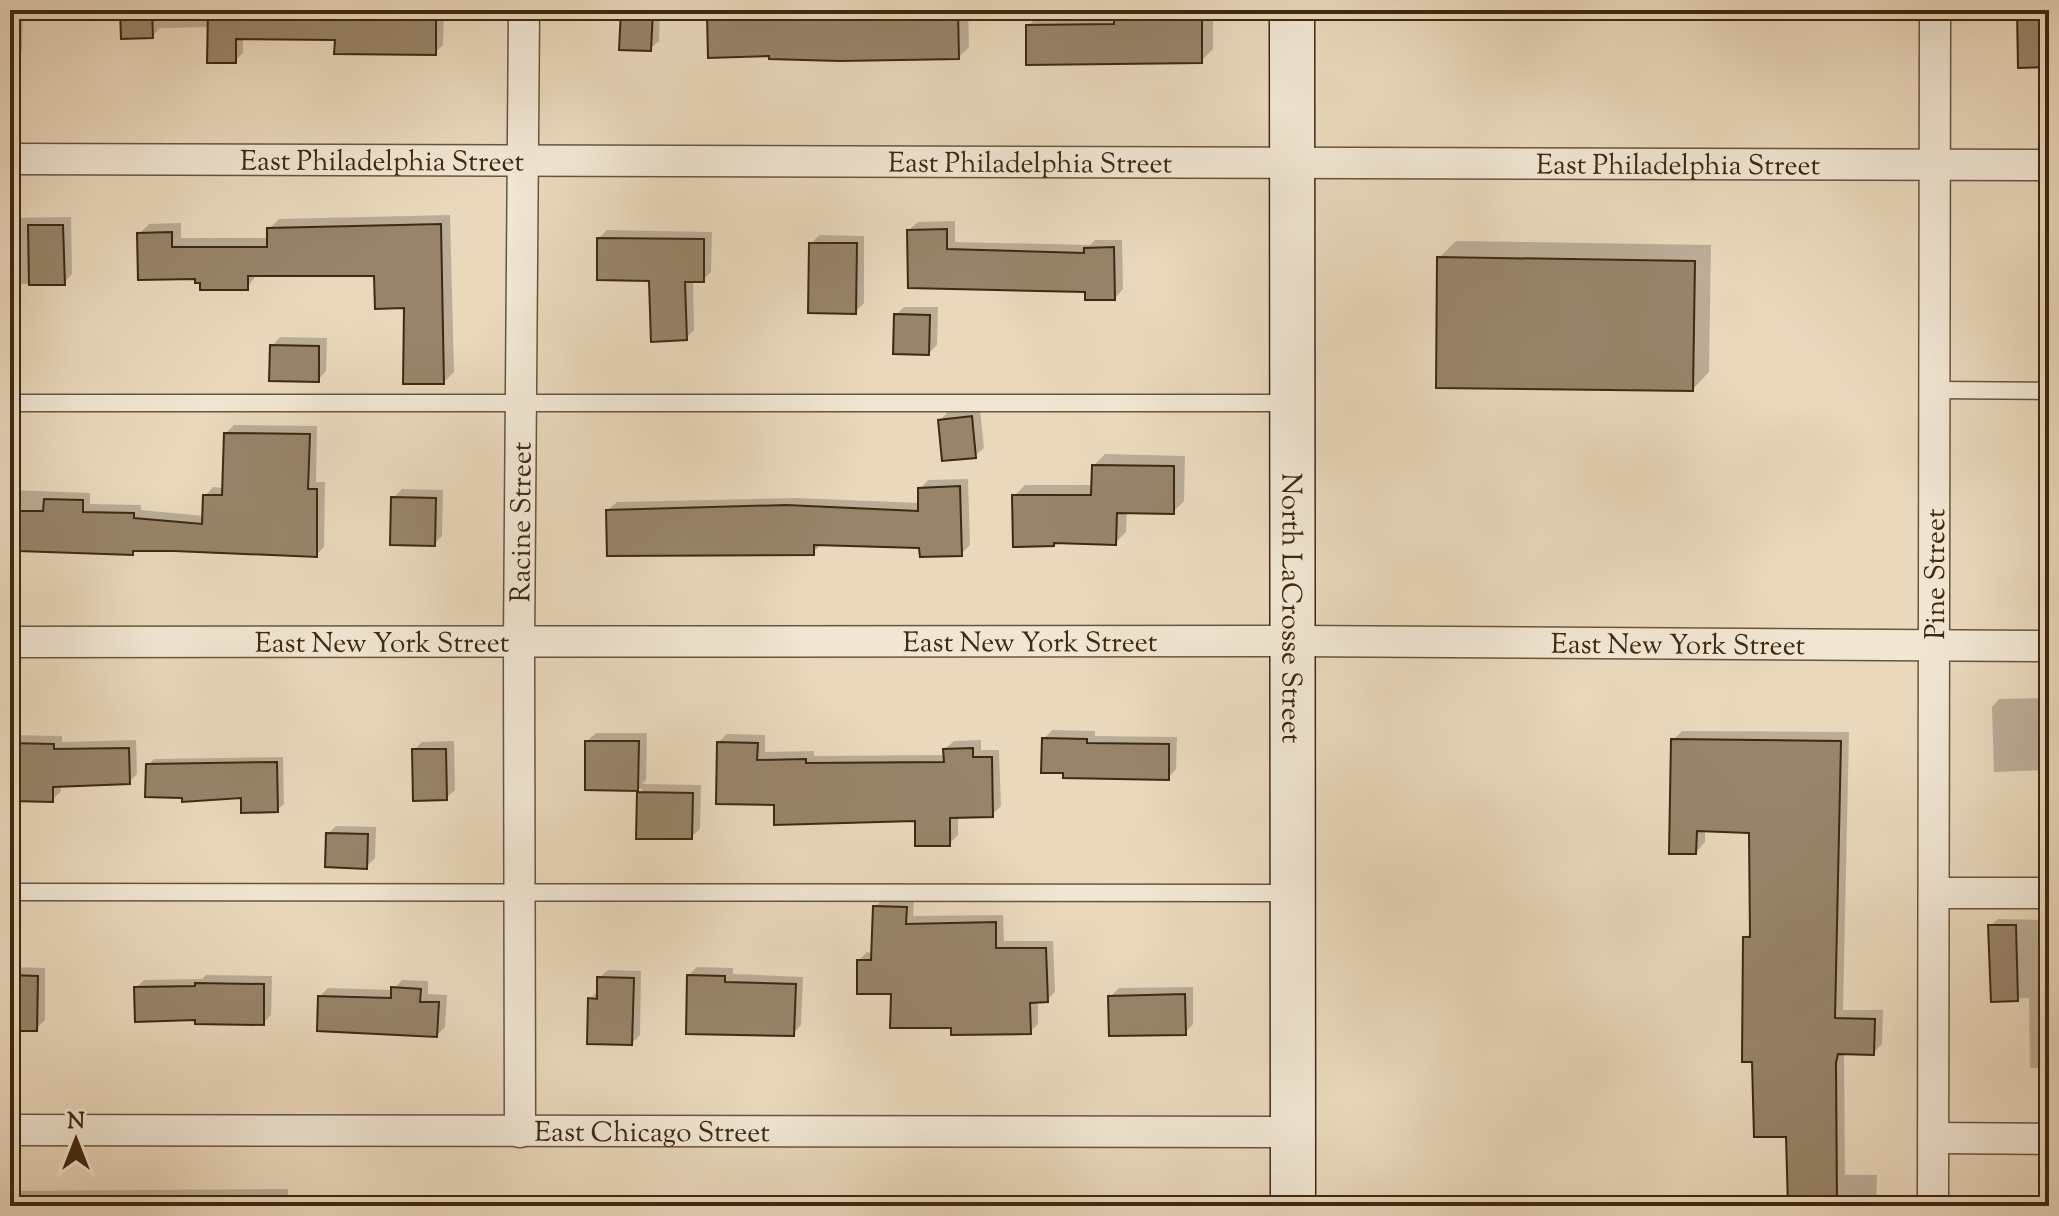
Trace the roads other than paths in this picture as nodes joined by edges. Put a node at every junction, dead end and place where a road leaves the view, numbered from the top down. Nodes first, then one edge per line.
1 (524, 10) edge
2 (1292, 10) edge
3 (1935, 10) edge
4 (10, 159) edge
5 (523, 161) junction
6 (1292, 163) junction
7 (1935, 164) junction
8 (2049, 165) edge
9 (2049, 353) edge
10 (1935, 390) junction
11 (2049, 391) edge
12 (521, 402) junction
13 (10, 403) edge
14 (1292, 403) junction
15 (2048, 443) edge
16 (1293, 641) junction
17 (10, 642) edge
18 (519, 642) junction
19 (1934, 645) junction
20 (2049, 646) edge
21 (10, 892) edge
22 (520, 893) junction
23 (1293, 893) junction
24 (1934, 893) junction
25 (2049, 893) edge
26 (10, 1130) edge
27 (520, 1132) junction
28 (1293, 1132) junction
29 (1934, 1138) junction
30 (2049, 1139) edge
31 (1293, 1206) edge
32 (1933, 1206) edge

1 - 5 street, Racine Street
2 - 6 main road, North LaCrosse Street
3 - 7 street, Pine Street
4 - 5 street, East Philadelphia Street
5 - 6 street, East Philadelphia Street
5 - 12 street, Racine Street
6 - 7 street, East Philadelphia Street
6 - 14 main road, North LaCrosse Street
7 - 8 street, East Philadelphia Street
7 - 10 street, Pine Street
9 - 11 lane
10 - 11 lane
10 - 19 street, Pine Street
11 - 15 lane
12 - 13 lane
12 - 14 lane
12 - 18 street, Racine Street
14 - 16 main road, North LaCrosse Street
16 - 18 street, East New York Street
16 - 19 street, East New York Street
16 - 23 main road, North LaCrosse Street
17 - 18 street, East New York Street
18 - 22 street, Racine Street
19 - 20 street, East New York Street
19 - 24 street, Pine Street
21 - 22 lane
22 - 23 lane
22 - 27 street, Racine Street
23 - 28 main road, North LaCrosse Street
24 - 25 street
24 - 29 street, Pine Street
26 - 27 street, East Chicago Street
27 - 28 street, East Chicago Street
28 - 31 main road, North LaCrosse Street
29 - 30 street
29 - 32 street, Pine Street

